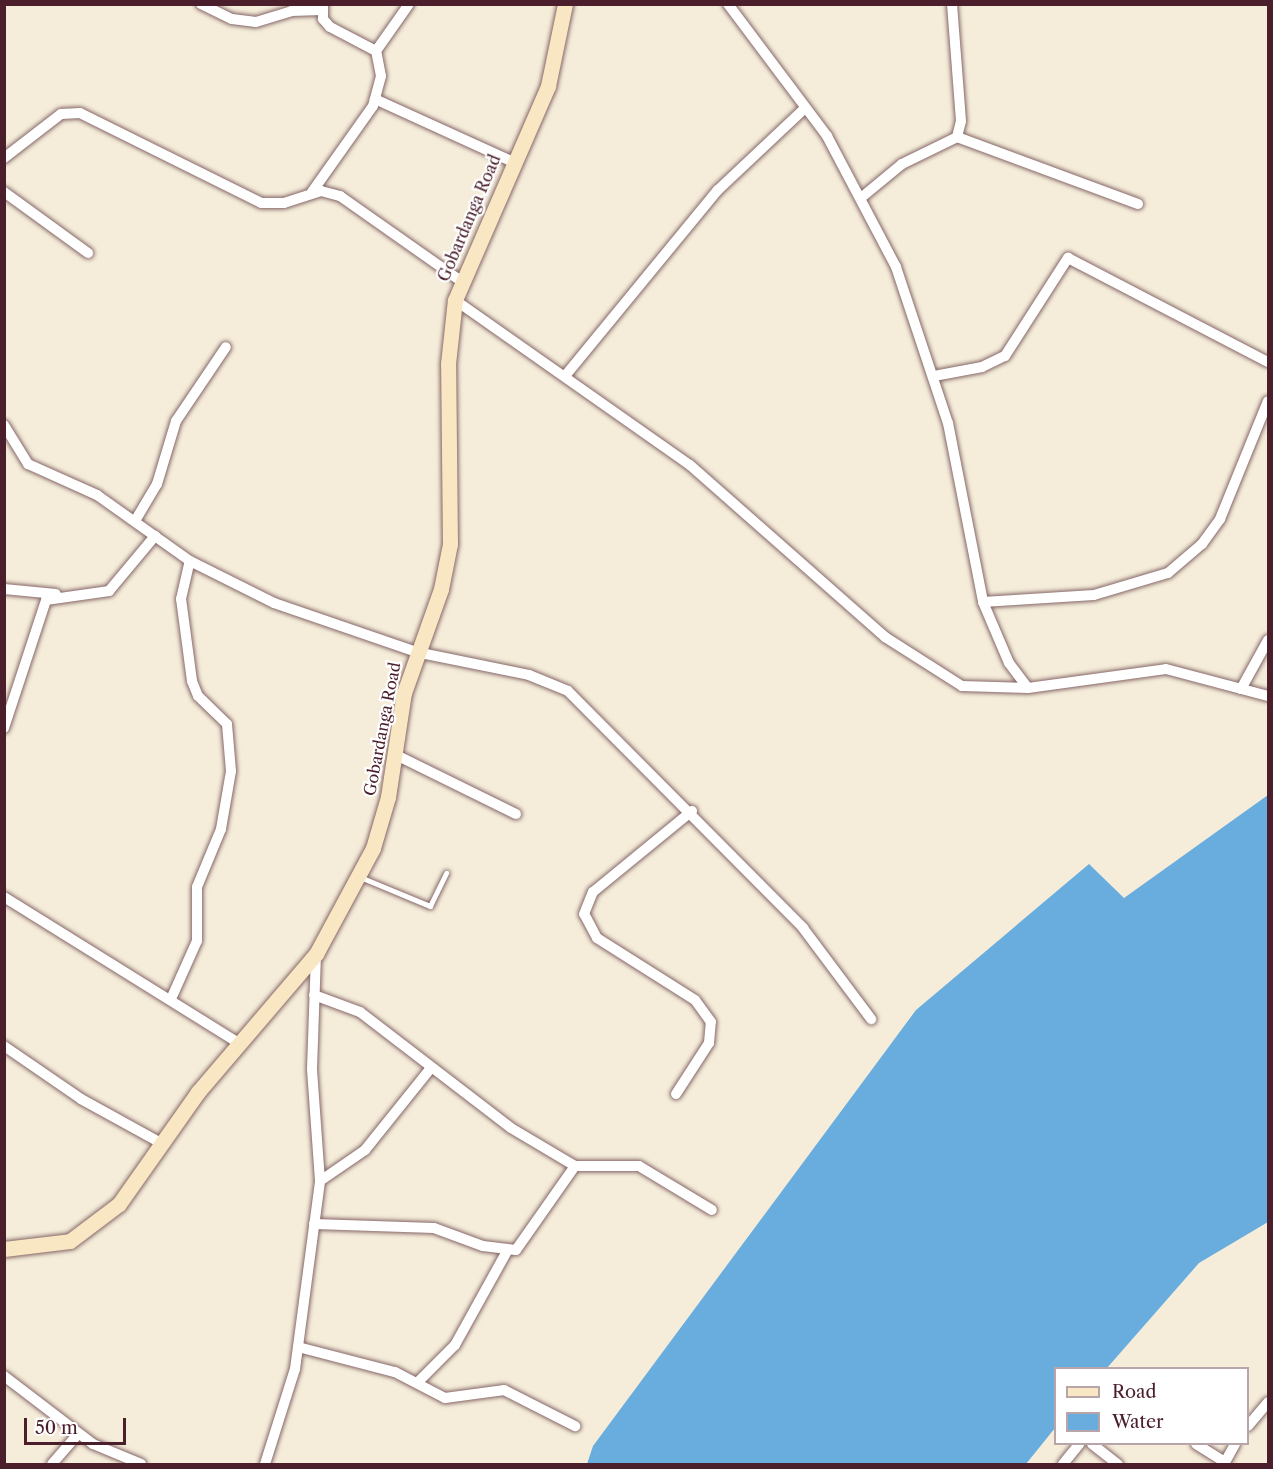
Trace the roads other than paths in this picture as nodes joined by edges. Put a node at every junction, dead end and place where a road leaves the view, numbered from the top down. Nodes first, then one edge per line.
1 (201, 4) edge
2 (409, 4) edge
3 (565, 4) edge
4 (728, 4) edge
5 (952, 4) edge
6 (322, 7) edge
7 (376, 51) junction
8 (375, 99) junction
9 (805, 108) junction
10 (957, 137) junction
11 (4, 158) edge
12 (513, 162) junction
13 (4, 192) edge
14 (312, 192) junction
15 (862, 197) junction
16 (1138, 204) dead end
17 (88, 253) dead end
18 (461, 281) junction
19 (455, 300) junction
20 (226, 347) dead end
21 (1269, 362) edge
22 (565, 376) junction
23 (934, 376) junction
24 (1269, 401) edge
25 (4, 425) edge
26 (135, 521) junction
27 (155, 536) junction
28 (190, 561) junction
29 (4, 589) edge
30 (56, 594) junction
31 (983, 603) junction
32 (1269, 640) edge
33 (416, 652) junction
34 (1028, 688) junction
35 (1241, 689) junction
36 (1269, 696) edge
37 (4, 728) edge
38 (394, 754) junction
39 (692, 811) junction
40 (516, 814) dead end
41 (446, 873) dead end
42 (358, 876) junction
43 (4, 897) edge
44 (316, 954) junction
45 (314, 995) junction
46 (171, 999) junction
47 (871, 1019) dead end
48 (237, 1042) junction
49 (4, 1046) edge
50 (431, 1068) junction
51 (676, 1094) dead end
52 (161, 1143) junction
53 (575, 1166) junction
54 (320, 1181) junction
55 (712, 1210) dead end
56 (314, 1224) junction
57 (4, 1249) edge
58 (507, 1251) junction
59 (297, 1347) junction
60 (4, 1376) edge
61 (417, 1383) junction
62 (1269, 1402) edge
63 (1249, 1425) edge
64 (575, 1426) dead end
65 (78, 1434) junction
66 (1077, 1445) edge
67 (1094, 1445) edge
68 (1199, 1445) edge
69 (1234, 1445) edge
70 (1225, 1463) edge
71 (52, 1464) edge
72 (141, 1464) edge
73 (265, 1464) edge
74 (1063, 1464) edge
75 (1118, 1464) edge

1 - 6 street
2 - 7 street
3 - 12 main road, Gobardanga Road
4 - 9 street
5 - 10 street
6 - 7 street
7 - 8 street
8 - 12 street
8 - 14 street
9 - 15 street
9 - 22 street
10 - 15 street
10 - 16 street
11 - 14 street
12 - 18 main road, Gobardanga Road
13 - 17 street
14 - 18 street
15 - 23 street
18 - 19 main road, Gobardanga Road
19 - 22 street
19 - 33 main road, Gobardanga Road
20 - 26 street
21 - 23 street
22 - 34 street
23 - 31 street
24 - 31 street
25 - 26 street
26 - 27 street
27 - 28 street
27 - 30 street
28 - 33 street
28 - 46 street
29 - 30 street
30 - 37 street
31 - 34 street
32 - 35 street
33 - 38 main road, Gobardanga Road
33 - 39 street
34 - 35 street
35 - 36 street
38 - 40 street
38 - 42 main road, Gobardanga Road
39 - 47 street
39 - 51 street
41 - 42 lane
42 - 44 main road, Gobardanga Road
43 - 46 street
44 - 45 street
44 - 48 main road, Gobardanga Road
45 - 50 street
45 - 54 street
46 - 48 street
48 - 52 main road, Gobardanga Road
49 - 52 street
50 - 53 street
50 - 54 street
52 - 57 main road, Gobardanga Road
53 - 55 street
53 - 58 street
54 - 56 street
56 - 58 street
56 - 59 street
58 - 61 street
59 - 61 street
59 - 73 street
60 - 65 street
61 - 64 street
62 - 63 street
65 - 71 street
65 - 72 street
66 - 74 street
67 - 75 street
68 - 70 street
69 - 70 street

